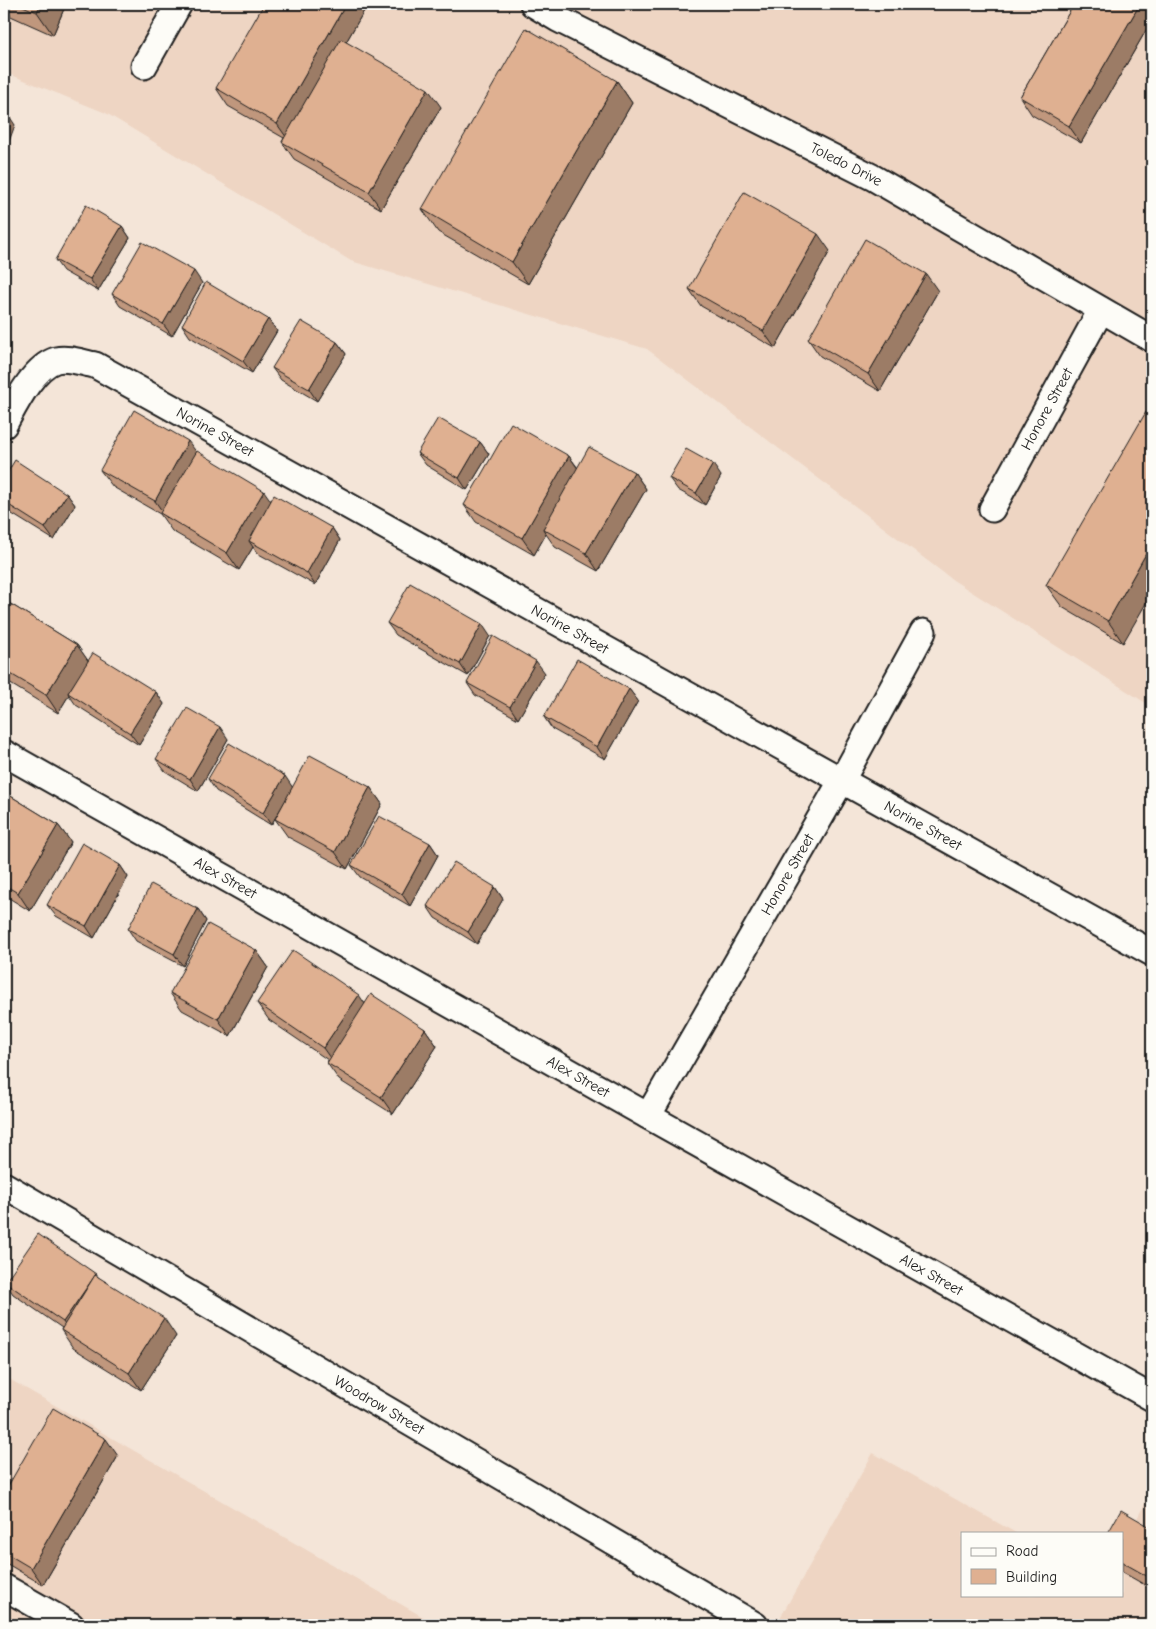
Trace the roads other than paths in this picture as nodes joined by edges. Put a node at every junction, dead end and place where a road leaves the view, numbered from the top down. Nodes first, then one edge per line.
1 (179, 4) edge
2 (533, 4) edge
3 (144, 66) dead end
4 (1101, 310) junction
5 (1152, 339) edge
6 (4, 425) edge
7 (992, 509) dead end
8 (923, 632) dead end
9 (4, 753) edge
10 (842, 780) junction
11 (1152, 953) edge
12 (648, 1116) junction
13 (4, 1185) edge
14 (1152, 1398) edge
15 (4, 1587) edge
16 (72, 1625) edge
17 (755, 1625) edge

1 - 3 street
2 - 4 street, Toledo Drive
4 - 5 street, Toledo Drive
4 - 7 street, Honore Street
6 - 10 street, Norine Street
8 - 10 street, Honore Street
9 - 12 street, Alex Street
10 - 11 street, Norine Street
10 - 12 street, Honore Street
12 - 14 street, Alex Street
13 - 17 street, Woodrow Street
15 - 16 street

